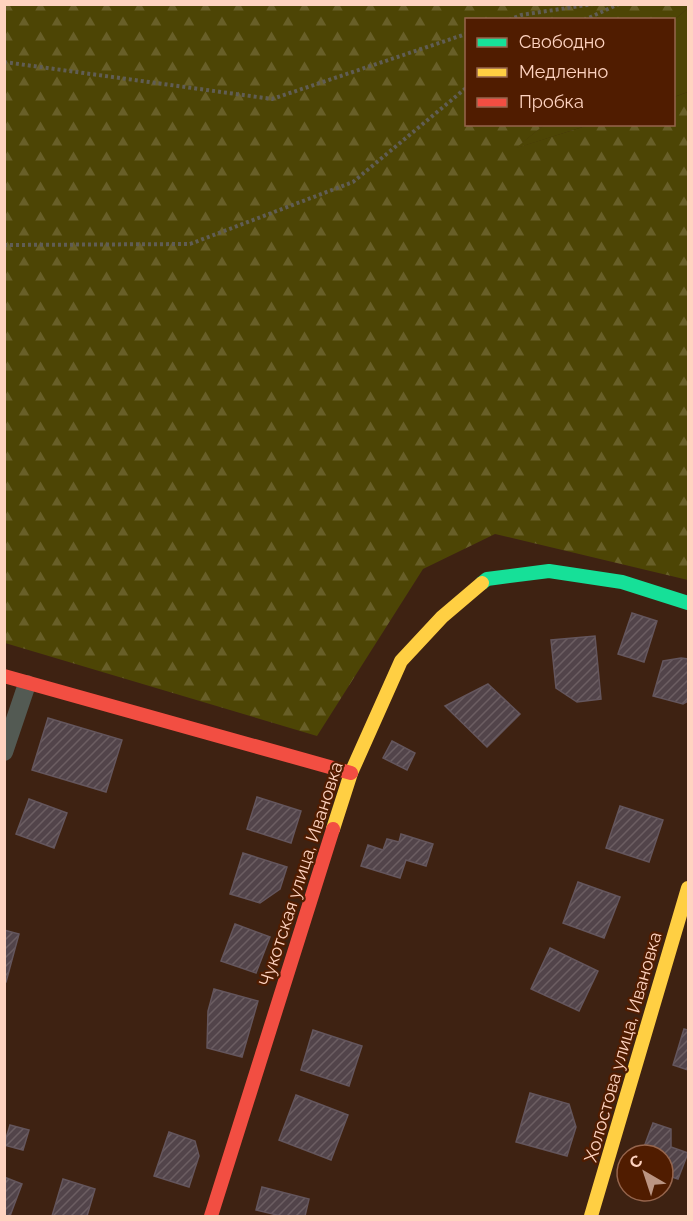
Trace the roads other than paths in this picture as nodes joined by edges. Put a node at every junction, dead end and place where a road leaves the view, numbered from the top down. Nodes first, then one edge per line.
1 (688, 603) edge
2 (4, 676) edge
3 (27, 684) junction
4 (4, 752) edge
5 (351, 773) junction
6 (688, 888) edge
7 (211, 1216) edge
8 (591, 1216) edge

1 - 5 street, Чукотская улица, Ивановка
2 - 3 street
3 - 4 street
3 - 5 street
5 - 7 street, Чукотская улица, Ивановка
6 - 8 street, Холостова улица, Ивановка

